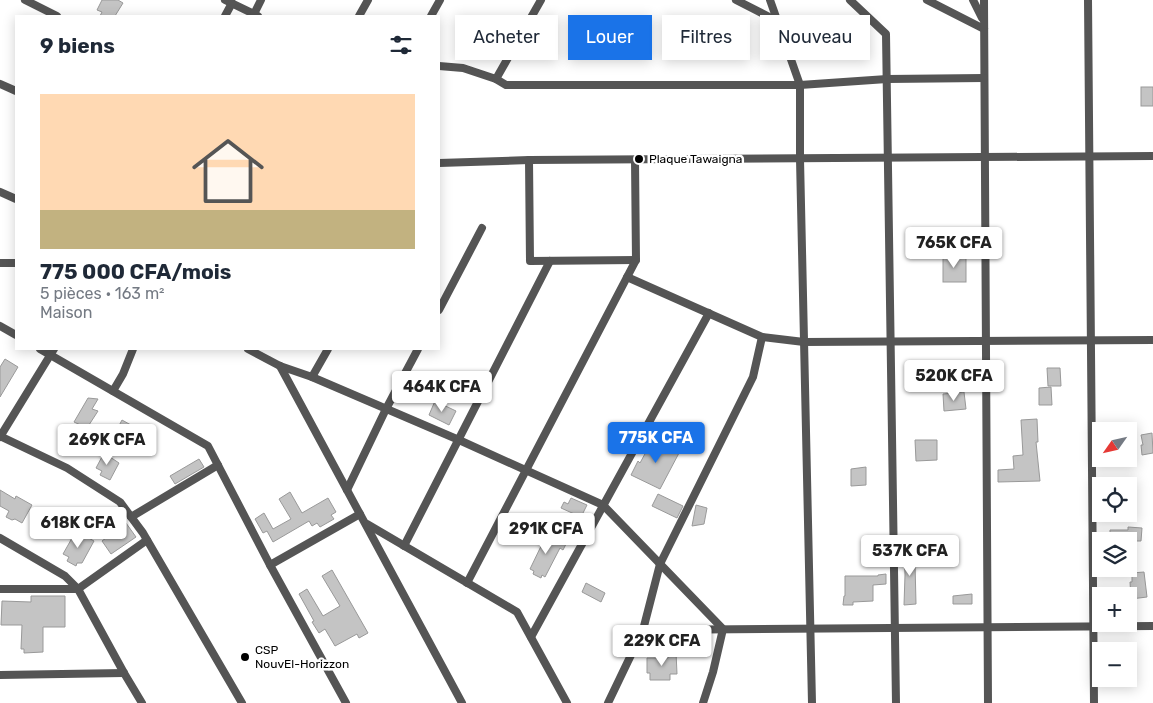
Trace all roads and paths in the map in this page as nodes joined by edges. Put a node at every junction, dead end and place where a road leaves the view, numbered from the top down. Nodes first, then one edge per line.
1 (26, 0) edge
2 (261, 0) edge
3 (368, 0) edge
4 (440, 0) edge
5 (540, 0) edge
6 (736, 0) edge
7 (770, 0) edge
8 (850, 0) edge
9 (927, 0) edge
10 (973, 0) edge
11 (984, 0) edge
12 (1088, 0) edge
13 (229, 2) edge
14 (55, 15) edge
15 (225, 15) edge
16 (256, 15) edge
17 (360, 15) edge
18 (432, 15) edge
19 (765, 15) edge
20 (775, 15) edge
21 (984, 25) junction
22 (791, 60) edge
23 (440, 66) edge
24 (984, 78) junction
25 (496, 79) junction
26 (887, 80) junction
27 (0, 84) edge
28 (800, 84) junction
29 (15, 91) edge
30 (1153, 156) edge
31 (985, 157) junction
32 (1089, 157) junction
33 (800, 158) junction
34 (888, 158) junction
35 (529, 160) junction
36 (635, 160) junction
37 (440, 163) edge
38 (0, 192) edge
39 (15, 199) edge
40 (482, 228) dead end
41 (636, 260) junction
42 (550, 261) junction
43 (0, 263) edge
44 (15, 263) edge
45 (627, 277) junction
46 (440, 308) edge
47 (709, 313) junction
48 (0, 326) edge
49 (15, 334) edge
50 (762, 337) junction
51 (1091, 340) junction
52 (1153, 340) edge
53 (986, 341) junction
54 (804, 342) junction
55 (890, 342) junction
56 (132, 350) edge
57 (250, 350) edge
58 (327, 350) edge
59 (417, 350) edge
60 (52, 352) edge
61 (280, 366) junction
62 (312, 377) junction
63 (113, 391) junction
64 (386, 409) junction
65 (0, 437) edge
66 (459, 440) junction
67 (218, 465) junction
68 (526, 470) junction
69 (347, 490) junction
70 (603, 505) junction
71 (360, 514) junction
72 (131, 517) junction
73 (365, 523) junction
74 (0, 538) edge
75 (147, 540) junction
76 (404, 546) junction
77 (660, 564) junction
78 (270, 565) junction
79 (467, 583) junction
80 (1093, 587) edge
81 (0, 589) edge
82 (78, 589) junction
83 (1092, 626) edge
84 (1137, 626) edge
85 (1153, 626) edge
86 (987, 627) junction
87 (810, 628) junction
88 (895, 628) junction
89 (723, 629) junction
90 (643, 630) junction
91 (1093, 632) edge
92 (531, 637) junction
93 (124, 673) junction
94 (0, 675) edge
95 (142, 703) edge
96 (242, 703) edge
97 (346, 703) edge
98 (462, 703) edge
99 (567, 703) edge
100 (608, 703) edge
101 (703, 703) edge
102 (812, 703) edge
103 (896, 703) edge
104 (988, 703) edge
105 (1094, 703) edge

1 - 14 street
2 - 16 street
3 - 17 street
4 - 18 street
5 - 25 street
6 - 19 street
7 - 20 street
8 - 26 street
9 - 21 street
10 - 21 street
11 - 21 street
12 - 32 street
13 - 15 street
13 - 16 street
21 - 24 street
22 - 28 street
23 - 25 street
24 - 26 street
24 - 31 street
25 - 28 street
26 - 28 street
26 - 34 street
27 - 29 street
28 - 33 street
30 - 32 street
31 - 32 street
31 - 34 street
31 - 53 street
32 - 51 street
33 - 34 street
33 - 36 street
33 - 54 street
34 - 55 street
35 - 36 street
35 - 37 street
35 - 42 street
36 - 41 street
38 - 39 street
40 - 46 street
41 - 42 street
41 - 45 street
42 - 66 street
43 - 44 street
45 - 47 street
45 - 68 street
47 - 50 street
47 - 70 street
48 - 49 street
50 - 54 street
50 - 77 street
51 - 52 street
51 - 53 street
51 - 80 street
53 - 55 street
53 - 86 street
54 - 55 street
54 - 87 street
55 - 88 street
56 - 63 street
57 - 61 street
58 - 62 street
59 - 64 street
60 - 63 street
60 - 65 street
61 - 62 street
61 - 69 street
62 - 64 street
63 - 67 street
64 - 66 street
64 - 69 street
65 - 72 street
66 - 68 street
66 - 76 street
67 - 72 street
67 - 78 street
68 - 70 street
68 - 79 street
69 - 71 street
70 - 77 street
70 - 92 street
71 - 73 street
71 - 78 street
72 - 75 street
73 - 76 street
73 - 98 street
74 - 82 street
75 - 82 street
75 - 96 street
76 - 79 street
77 - 89 street
77 - 90 street
78 - 97 street
79 - 92 street
81 - 82 street
82 - 93 street
83 - 86 street
84 - 85 street
86 - 88 street
86 - 104 street
87 - 88 street
87 - 89 street
87 - 102 street
88 - 103 street
89 - 90 street
89 - 101 street
90 - 100 street
91 - 105 street
92 - 99 street
93 - 94 street
93 - 95 street

